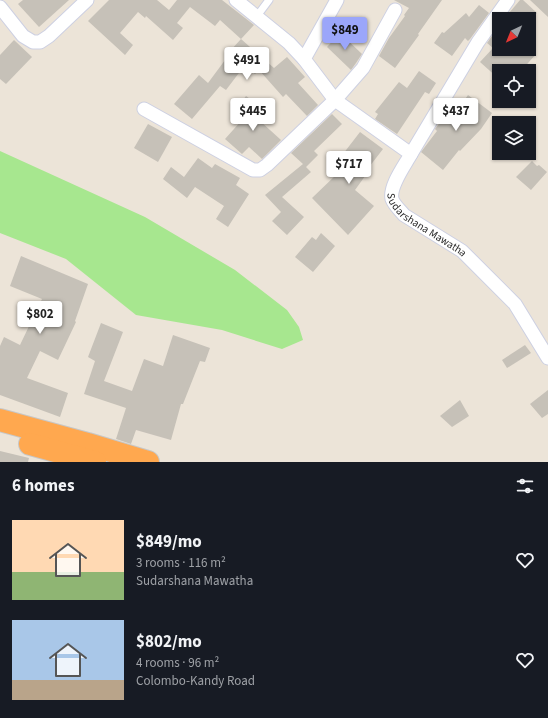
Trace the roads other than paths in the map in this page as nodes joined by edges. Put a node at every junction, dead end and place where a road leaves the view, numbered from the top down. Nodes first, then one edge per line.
1 (87, 0) edge
2 (236, 0) edge
3 (269, 0) edge
4 (337, 0) edge
5 (508, 0) edge
6 (0, 7) edge
7 (395, 10) dead end
8 (257, 16) junction
9 (304, 59) junction
10 (335, 100) junction
11 (144, 109) dead end
12 (411, 154) junction
13 (548, 358) edge
14 (0, 420) edge
15 (0, 436) edge
16 (94, 462) edge
17 (148, 462) edge

1 - 6 street
2 - 8 street
3 - 8 lane
4 - 9 street
5 - 12 street, Sudarshana Mawatha
7 - 10 street
8 - 9 street
9 - 10 street
10 - 11 street
10 - 12 street
12 - 13 street, Sudarshana Mawatha
14 - 17 highway
15 - 16 highway

